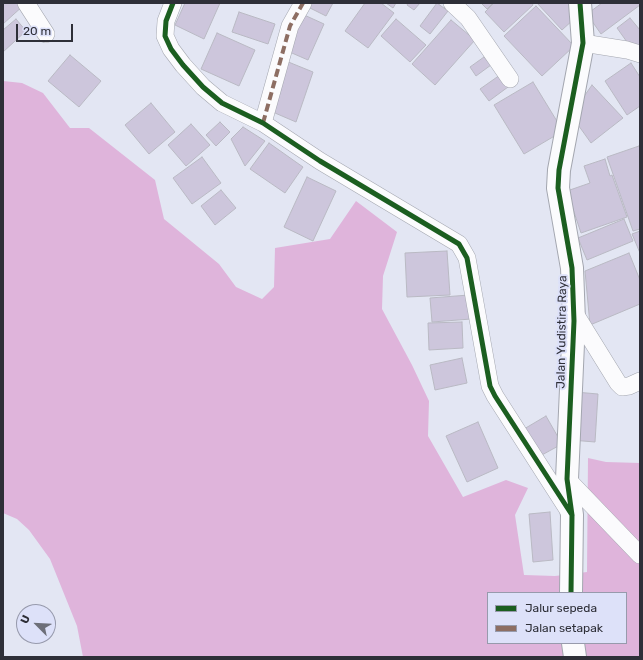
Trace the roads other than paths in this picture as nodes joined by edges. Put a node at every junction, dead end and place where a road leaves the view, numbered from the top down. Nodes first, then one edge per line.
1 (26, 3) edge
2 (173, 3) edge
3 (303, 3) edge
4 (452, 3) edge
5 (580, 3) edge
6 (46, 34) dead end
7 (583, 42) junction
8 (640, 54) edge
9 (510, 79) dead end
10 (263, 123) junction
11 (574, 312) junction
12 (640, 380) edge
13 (567, 479) junction
14 (572, 514) junction
15 (640, 555) edge
16 (571, 592) edge
17 (573, 644) edge
18 (575, 657) edge

1 - 6 street
2 - 10 street
3 - 10 street
4 - 9 street
5 - 7 street, Jalan Yudistira Raya
7 - 8 street
7 - 11 street, Jalan Yudistira Raya
10 - 14 street
11 - 12 street
11 - 13 street, Jalan Yudistira Raya
13 - 14 street, Jalan Yudistira Raya
13 - 15 street
14 - 16 street, Jalan Yudistira Raya
17 - 18 street

